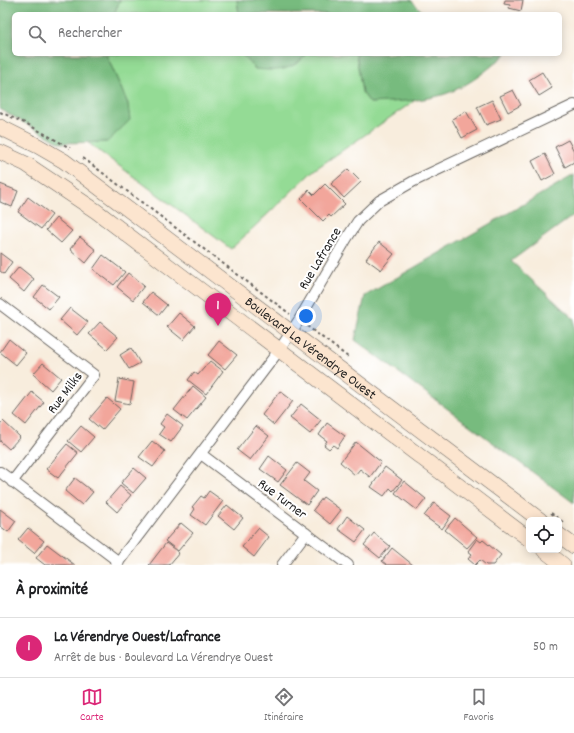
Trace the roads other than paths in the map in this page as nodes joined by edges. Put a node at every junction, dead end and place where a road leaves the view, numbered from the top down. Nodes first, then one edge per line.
1 (574, 105) edge
2 (0, 127) edge
3 (0, 152) edge
4 (0, 304) edge
5 (291, 332) junction
6 (280, 349) junction
7 (201, 454) junction
8 (0, 472) edge
9 (12, 482) junction
10 (536, 517) edge
11 (306, 534) junction
12 (526, 537) edge
13 (562, 537) edge
14 (574, 546) edge
15 (548, 553) edge
16 (118, 563) edge
17 (282, 565) edge
18 (348, 565) edge
19 (563, 565) edge

1 - 5 street, Rue Lafrance
2 - 5 main road, Boulevard La Vérendrye Ouest
3 - 6 main road, Boulevard La Vérendrye Ouest
4 - 9 street, Rue Milks
5 - 6 street, Rue Lafrance
5 - 10 main road, Boulevard La Vérendrye Ouest
6 - 7 street, Rue Lafrance
6 - 12 main road, Boulevard La Vérendrye Ouest
7 - 11 street, Rue Turner
7 - 16 street, Rue Lafrance
8 - 9 street
9 - 16 street
11 - 17 street
11 - 18 street, Rue Turner
13 - 14 main road
15 - 19 main road

